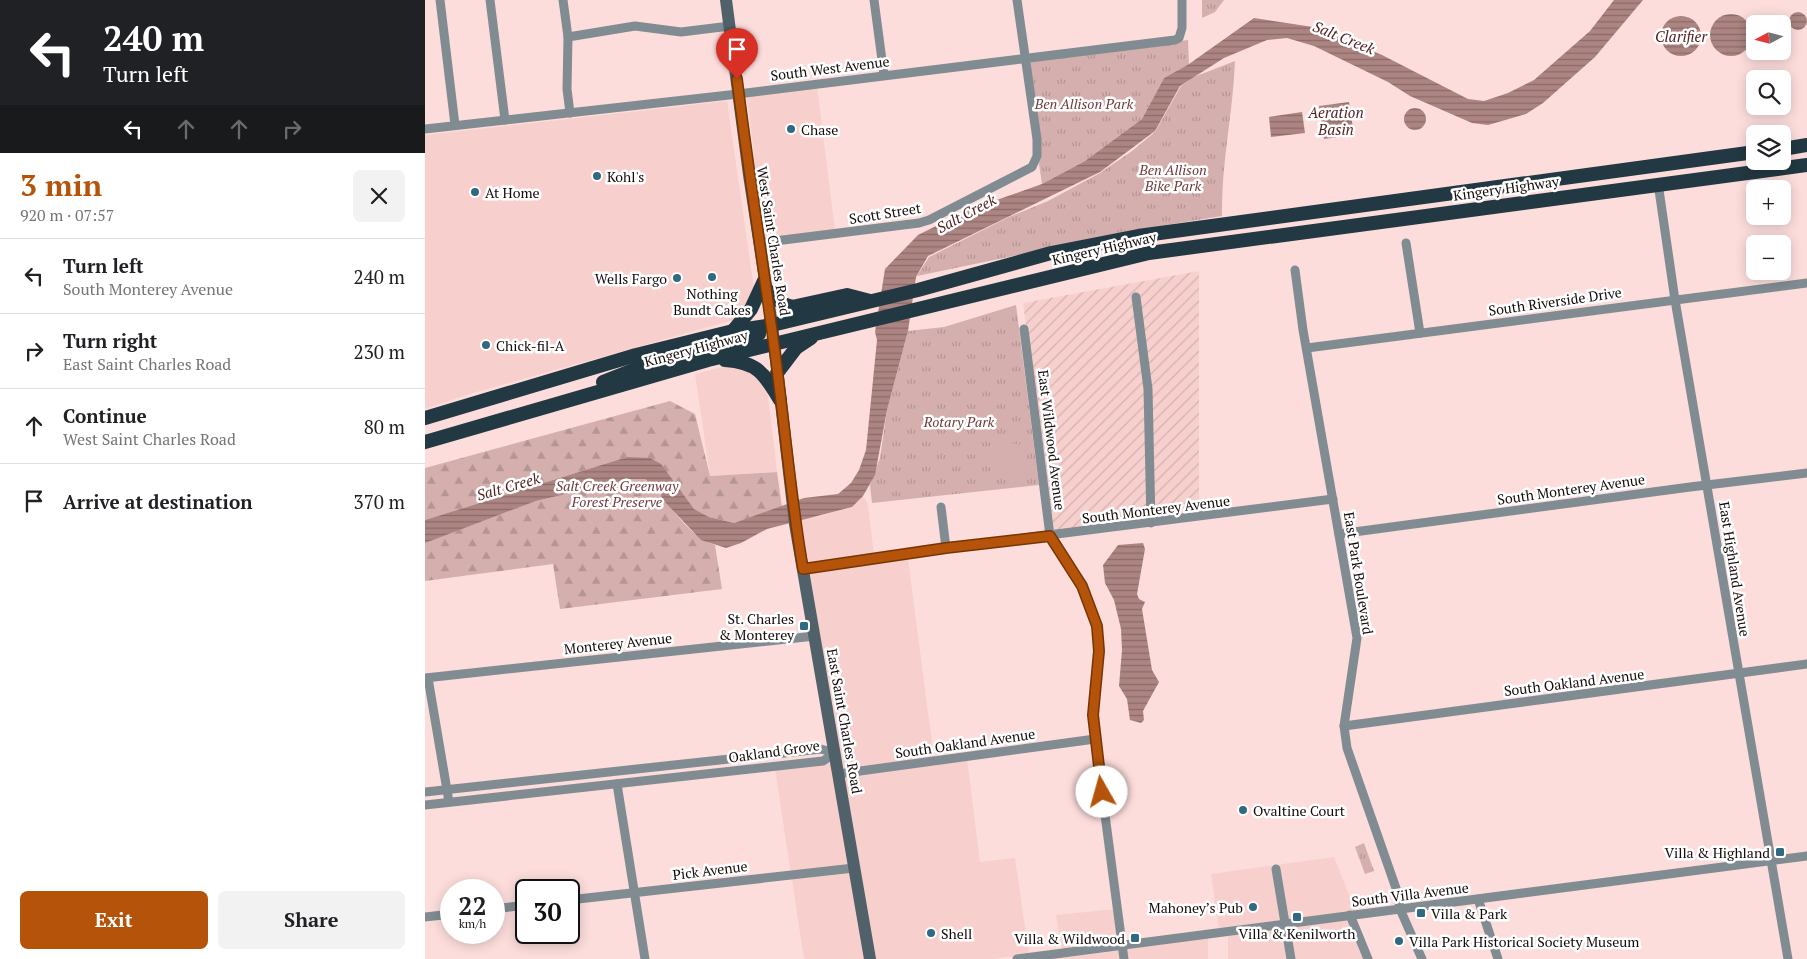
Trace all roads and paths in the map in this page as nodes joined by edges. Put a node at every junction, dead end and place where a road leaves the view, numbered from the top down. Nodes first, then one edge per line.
1 (440, 0) edge
2 (490, 0) edge
3 (563, 0) edge
4 (726, 0) edge
5 (873, 0) edge
6 (1017, 0) edge
7 (1182, 0) edge
8 (730, 26) junction
9 (568, 37) junction
10 (1025, 58) junction
11 (884, 75) junction
12 (739, 94) junction
13 (570, 113) junction
14 (505, 120) junction
15 (455, 125) junction
16 (425, 129) edge
17 (1807, 145) edge
18 (1791, 148) edge
19 (1746, 153) edge
20 (1807, 165) edge
21 (1658, 183) junction
22 (759, 243) junction
23 (1406, 244) dead end
24 (1295, 270) dead end
25 (1807, 283) edge
26 (765, 285) junction
27 (1136, 297) dead end
28 (1675, 300) junction
29 (874, 301) junction
30 (772, 325) junction
31 (1023, 329) dead end
32 (733, 331) junction
33 (821, 333) junction
34 (1420, 333) junction
35 (773, 343) junction
36 (1307, 348) junction
37 (714, 359) junction
38 (777, 373) junction
39 (571, 399) junction
40 (780, 400) junction
41 (425, 418) edge
42 (425, 442) edge
43 (1807, 473) edge
44 (1707, 485) junction
45 (790, 487) joint
46 (1333, 499) junction
47 (941, 507) dead end
48 (1151, 523) junction
49 (1339, 534) junction
50 (1050, 536) junction
51 (946, 548) junction
52 (803, 569) junction
53 (815, 636) junction
54 (1807, 664) edge
55 (1739, 675) junction
56 (426, 678) edge
57 (1344, 726) junction
58 (1095, 739) junction
59 (835, 753) junction
60 (838, 774) junction
61 (617, 784) junction
62 (447, 790) junction
63 (425, 792) edge
64 (449, 802) junction
65 (425, 805) edge
66 (1807, 856) edge
67 (1771, 860) junction
68 (855, 868) junction
69 (1276, 870) dead end
70 (635, 893) junction
71 (580, 899) edge
72 (1478, 899) junction
73 (1401, 909) junction
74 (440, 915) edge
75 (1350, 915) junction
76 (425, 917) edge
77 (1286, 924) junction
78 (1123, 945) junction
79 (645, 959) edge
80 (870, 959) edge
81 (1017, 959) edge
82 (1124, 959) edge
83 (1291, 959) edge
84 (1368, 959) edge
85 (1422, 959) edge
86 (1499, 959) edge
87 (1787, 959) edge

1 - 15 street
2 - 14 street
3 - 9 street
4 - 8 main road, West Saint Charles Road
5 - 11 street
6 - 10 street
7 - 10 street, South West Avenue
8 - 9 street
8 - 12 main road, West Saint Charles Road
9 - 13 street
10 - 11 street, South West Avenue
10 - 22 street, Scott Street
11 - 12 street, South West Avenue
12 - 13 street, South West Avenue
12 - 22 main road, West Saint Charles Road
13 - 14 street, South West Avenue
14 - 15 street, South West Avenue
15 - 16 street, South West Avenue
17 - 18 highway
19 - 29 highway, Kingery Highway
20 - 21 highway, Kingery Highway
21 - 28 street, East Highland Avenue
21 - 33 highway, Kingery Highway
22 - 26 main road, West Saint Charles Road
23 - 34 street
24 - 36 street, East Park Boulevard
25 - 28 street, South Riverside Drive
26 - 29 highway
26 - 30 main road, West Saint Charles Road
26 - 32 highway
27 - 48 street
28 - 34 street, South Riverside Drive
28 - 44 street, East Highland Avenue
29 - 30 highway, Kingery Highway
30 - 32 highway, Kingery Highway
30 - 35 main road, West Saint Charles Road
30 - 39 highway
31 - 50 street, East Wildwood Avenue
32 - 41 highway, Kingery Highway
33 - 35 highway, Kingery Highway
33 - 38 highway
34 - 36 street, South Riverside Drive
35 - 37 highway, Kingery Highway
35 - 38 main road, West Saint Charles Road
36 - 46 street, East Park Boulevard
37 - 39 highway, Kingery Highway
37 - 40 highway
38 - 40 main road, West Saint Charles Road
39 - 42 highway, Kingery Highway
40 - 45 main road, West Saint Charles Road
43 - 44 street, South Monterey Avenue
44 - 49 street, South Monterey Avenue
44 - 55 street, East Highland Avenue
45 - 52 main road, East Saint Charles Road
46 - 48 street, South Monterey Avenue
46 - 49 street, East Park Boulevard
47 - 51 street
48 - 50 street, South Monterey Avenue
49 - 57 street, East Park Boulevard
50 - 51 street, South Monterey Avenue
50 - 58 street, East Wildwood Avenue
51 - 52 street, South Monterey Avenue
52 - 53 main road, East Saint Charles Road
53 - 56 street, Monterey Avenue
53 - 59 main road, East Saint Charles Road
54 - 55 street, South Oakland Avenue
55 - 57 street, South Oakland Avenue
55 - 67 street, East Highland Avenue
56 - 62 street
57 - 73 street, East Park Boulevard
58 - 60 street, South Oakland Avenue
58 - 78 street, East Wildwood Avenue
59 - 60 main road, East Saint Charles Road
59 - 61 street, Oakland Grove
59 - 62 street, Oakland Grove
60 - 68 main road, East Saint Charles Road
61 - 64 street, Oakland Grove
61 - 70 street
62 - 63 street, Oakland Grove
62 - 64 street
64 - 65 street, Oakland Grove
66 - 67 street, South Villa Avenue
67 - 72 street, South Villa Avenue
67 - 87 street, East Highland Avenue
68 - 70 street, Pick Avenue
68 - 80 main road, East Saint Charles Road
69 - 77 street
70 - 71 street, Pick Avenue
70 - 79 street
72 - 73 street, South Villa Avenue
72 - 86 street
73 - 75 street, South Villa Avenue
73 - 85 street, East Park Boulevard
74 - 76 street
75 - 77 street, South Villa Avenue
75 - 84 street
77 - 78 street, South Villa Avenue
77 - 83 street
78 - 81 street, South Villa Avenue
78 - 82 street, East Wildwood Avenue

